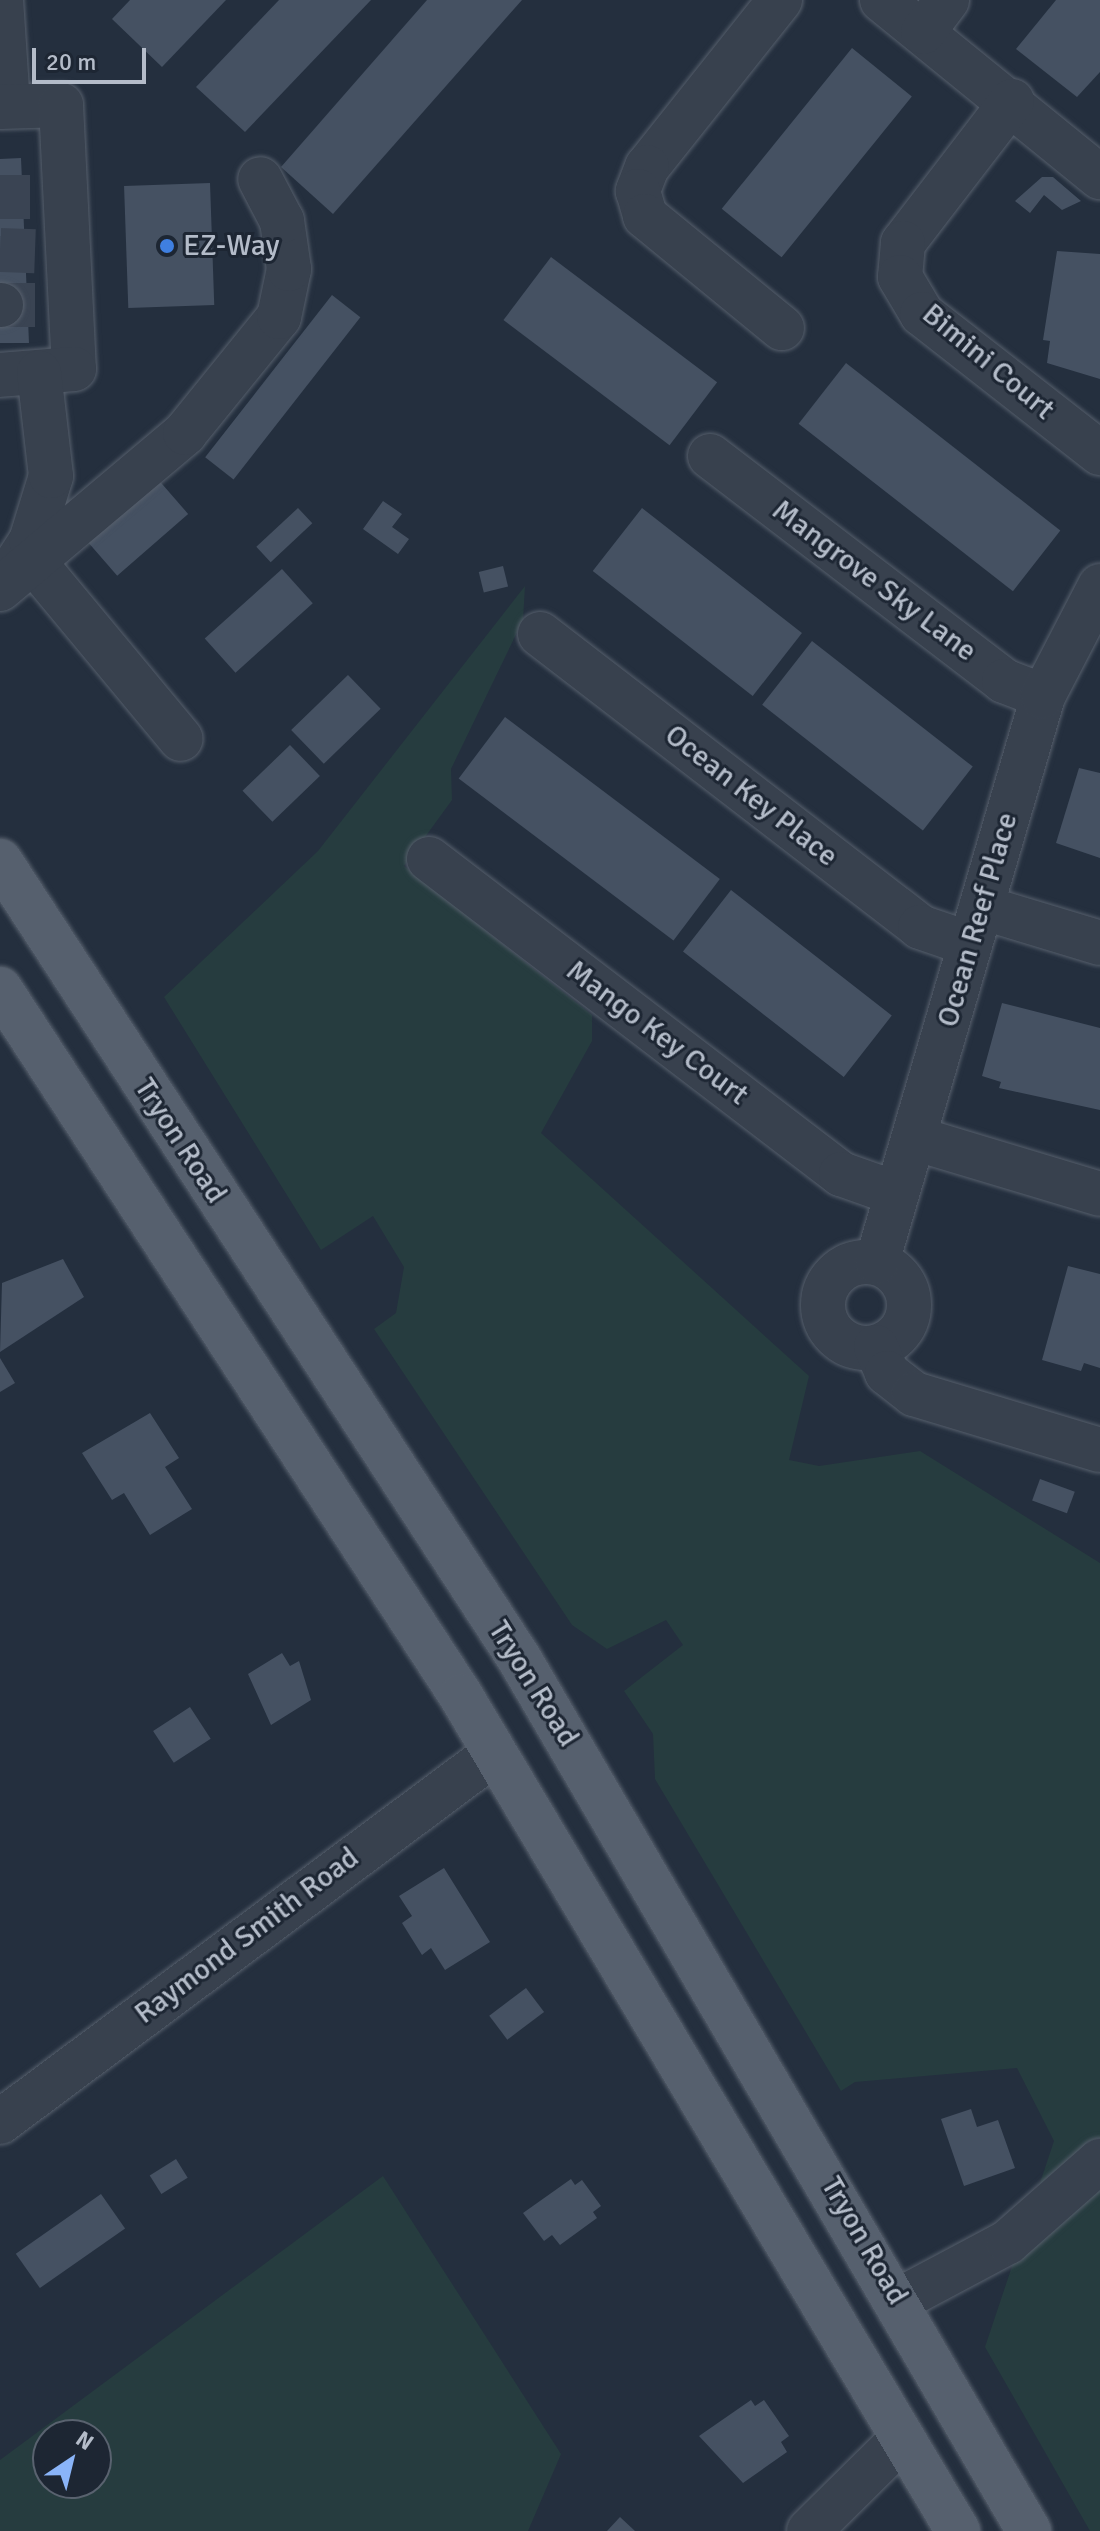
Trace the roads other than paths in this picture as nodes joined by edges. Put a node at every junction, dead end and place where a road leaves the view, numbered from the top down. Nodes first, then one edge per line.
1 (1, 0) edge
2 (780, 0) edge
3 (882, 0) edge
4 (935, 16) edge
5 (3, 85) edge
6 (1012, 101) junction
7 (1100, 177) edge
8 (260, 179) dead end
9 (26, 305) edge
10 (782, 328) dead end
11 (19, 374) edge
12 (1100, 453) edge
13 (710, 456) dead end
14 (11, 580) edge
15 (1094, 608) edge
16 (540, 634) dead end
17 (1043, 696) junction
18 (181, 739) dead end
19 (429, 859) dead end
20 (0, 861) edge
21 (975, 926) junction
22 (1100, 943) edge
23 (0, 989) edge
24 (917, 1139) junction
25 (892, 1192) junction
26 (1100, 1194) edge
27 (877, 1262) junction
28 (876, 1347) junction
29 (1100, 1450) edge
30 (495, 1753) junction
31 (0, 2122) edge
32 (1100, 2161) edge
33 (899, 2300) junction
34 (902, 2439) junction
35 (809, 2531) edge
36 (958, 2531) edge
37 (1029, 2531) edge

1 - 5 street
2 - 10 street
3 - 4 street
4 - 6 street
5 - 9 street
6 - 7 street
6 - 12 street, Bimini Court
8 - 14 street
9 - 11 street
11 - 14 street
13 - 17 street, Mangrove Sky Lane
14 - 18 street
15 - 17 street, Ocean Reef Place
16 - 21 street, Ocean Key Place
17 - 21 street, Ocean Reef Place
19 - 25 street, Mango Key Court
20 - 33 main road, Tryon Road
21 - 22 street, Ocean Key Place
21 - 24 street, Ocean Reef Place
23 - 30 main road
24 - 25 street, Ocean Reef Place
24 - 26 street
25 - 27 street, Ocean Reef Place
27 - 28 street
27 - 28 street
28 - 29 street
30 - 31 street, Raymond Smith Road
30 - 34 main road
32 - 33 street
33 - 37 main road, Tryon Road
34 - 35 street
34 - 36 main road

